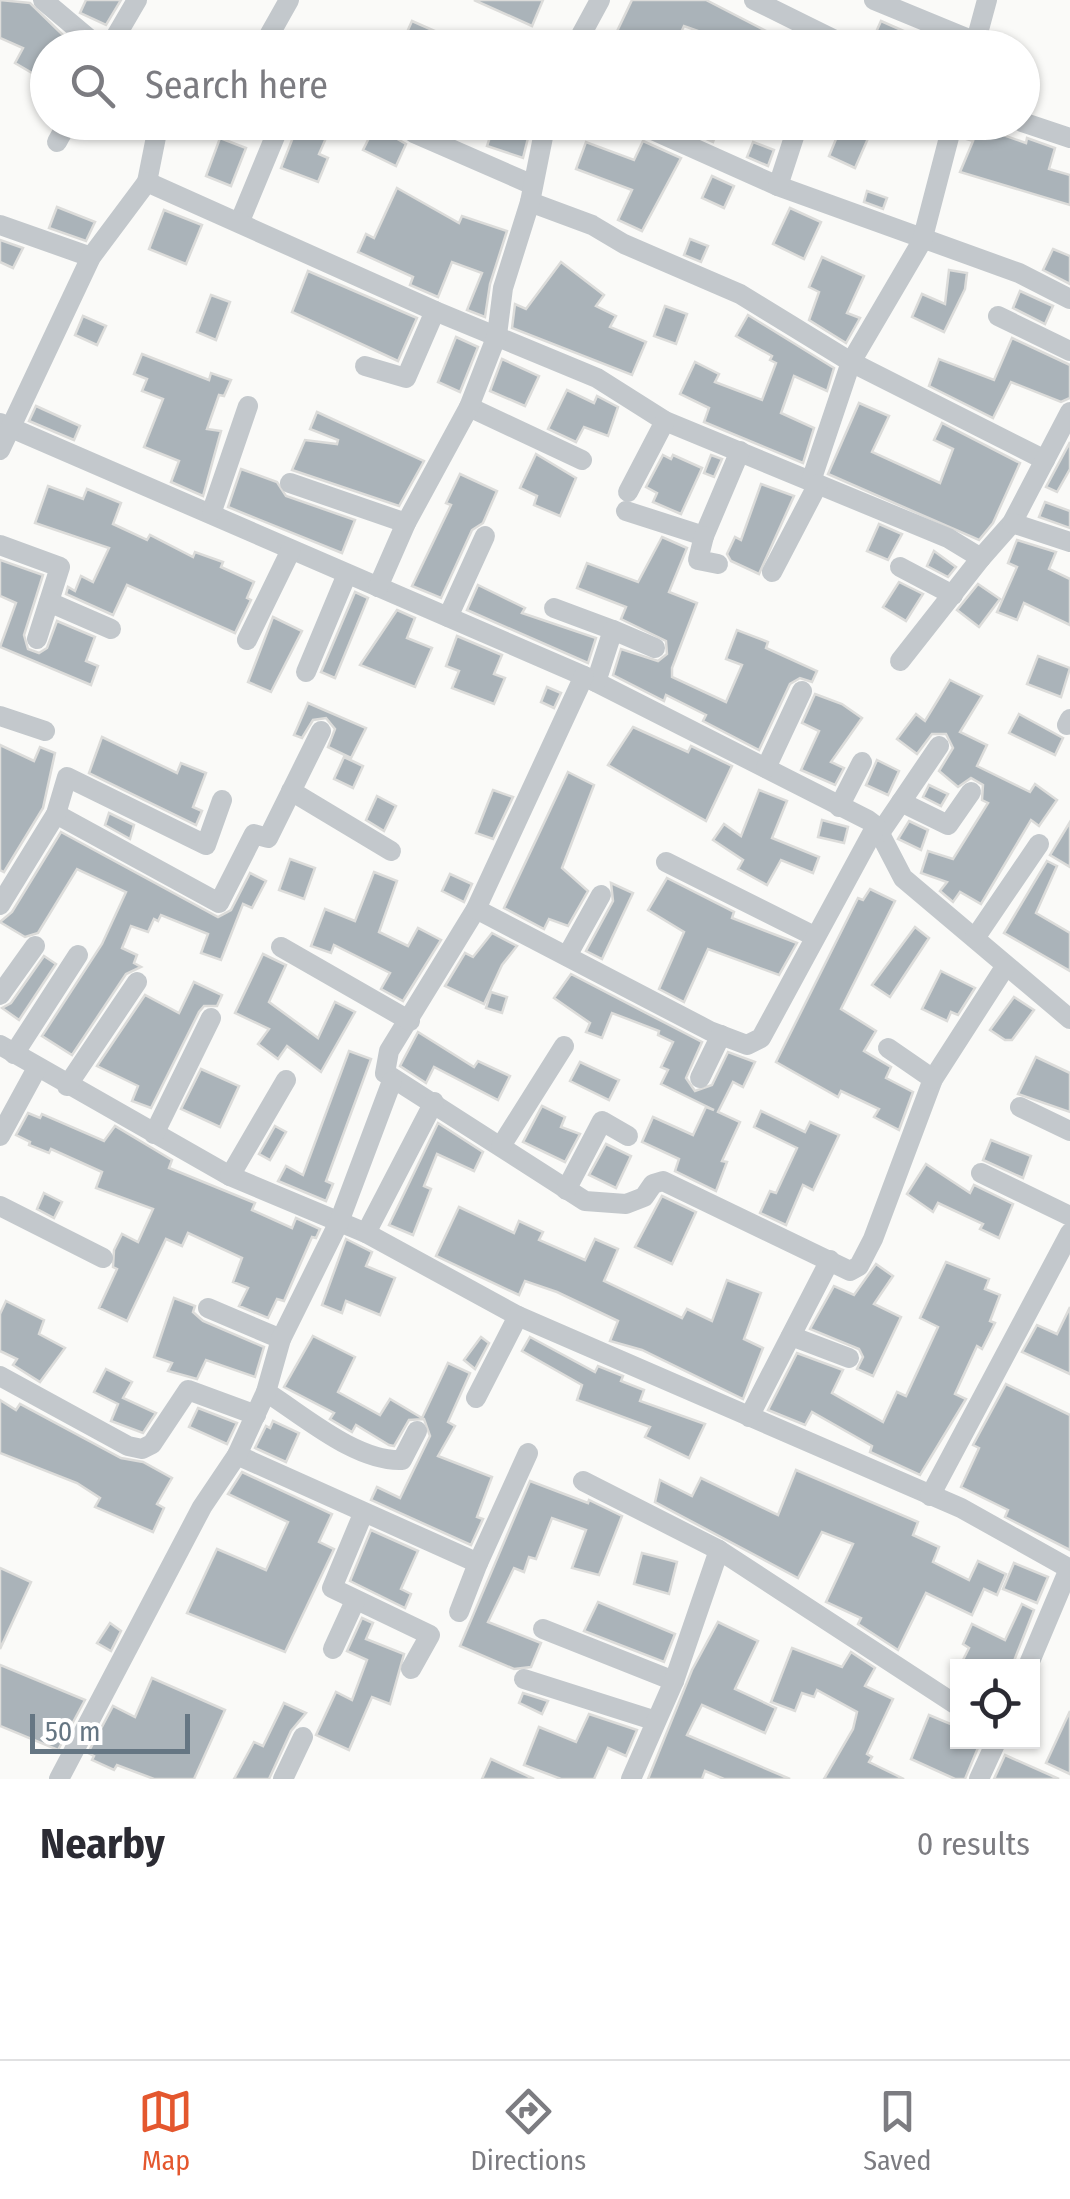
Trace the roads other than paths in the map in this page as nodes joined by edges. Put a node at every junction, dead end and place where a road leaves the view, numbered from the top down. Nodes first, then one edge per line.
1 (43, 0) edge
2 (137, 0) edge
3 (289, 0) edge
4 (600, 0) edge
5 (754, 0) edge
6 (874, 0) edge
7 (987, 0) edge
8 (79, 30) edge
9 (120, 30) edge
10 (272, 30) edge
11 (584, 30) edge
12 (815, 30) edge
13 (941, 30) edge
14 (979, 30) edge
15 (1040, 128) edge
16 (1070, 138) edge
17 (155, 140) edge
18 (274, 140) edge
19 (428, 140) edge
20 (542, 140) edge
21 (675, 140) edge
22 (793, 140) edge
23 (948, 140) edge
24 (147, 182) junction
25 (778, 186) junction
26 (531, 193) junction
27 (240, 221) junction
28 (0, 225) edge
29 (922, 241) junction
30 (91, 256) junction
31 (1070, 299) edge
32 (435, 312) junction
33 (998, 316) dead end
34 (497, 335) junction
35 (1070, 352) edge
36 (851, 362) junction
37 (365, 366) dead end
38 (248, 406) dead end
39 (470, 407) junction
40 (1070, 412) edge
41 (665, 421) junction
42 (4, 424) edge
43 (0, 450) edge
44 (740, 451) junction
45 (582, 460) dead end
46 (1045, 460) junction
47 (290, 483) dead end
48 (815, 483) junction
49 (212, 512) junction
50 (1012, 522) junction
51 (406, 523) junction
52 (485, 536) dead end
53 (704, 536) junction
54 (1070, 542) edge
55 (0, 545) edge
56 (290, 550) junction
57 (982, 558) junction
58 (718, 564) dead end
59 (900, 567) dead end
60 (772, 572) dead end
61 (347, 574) junction
62 (378, 587) junction
63 (953, 595) junction
64 (49, 602) junction
65 (554, 608) dead end
66 (448, 617) junction
67 (111, 629) dead end
68 (613, 630) junction
69 (37, 639) dead end
70 (247, 640) dead end
71 (655, 648) dead end
72 (900, 662) dead end
73 (306, 672) dead end
74 (590, 679) junction
75 (802, 691) dead end
76 (0, 716) edge
77 (45, 731) dead end
78 (321, 731) dead end
79 (940, 746) dead end
80 (862, 762) dead end
81 (766, 768) junction
82 (291, 791) junction
83 (971, 792) dead end
84 (222, 800) dead end
85 (901, 802) junction
86 (839, 807) junction
87 (56, 814) junction
88 (878, 830) junction
89 (1040, 844) dead end
90 (392, 851) dead end
91 (666, 862) dead end
92 (602, 894) dead end
93 (0, 905) edge
94 (476, 909) junction
95 (814, 936) junction
96 (974, 938) junction
97 (36, 946) dead end
98 (281, 947) dead end
99 (78, 955) dead end
100 (568, 956) junction
101 (1006, 967) junction
102 (137, 982) dead end
103 (0, 995) edge
104 (212, 1018) dead end
105 (1070, 1018) edge
106 (410, 1020) junction
107 (721, 1036) junction
108 (564, 1046) dead end
109 (888, 1048) dead end
110 (7, 1050) edge
111 (37, 1068) junction
112 (700, 1078) dead end
113 (933, 1079) junction
114 (286, 1080) dead end
115 (392, 1080) junction
116 (68, 1086) junction
117 (434, 1102) junction
118 (1020, 1107) dead end
119 (1070, 1131) edge
120 (154, 1134) junction
121 (0, 1136) edge
122 (628, 1136) dead end
123 (501, 1146) junction
124 (981, 1172) dead end
125 (230, 1176) junction
126 (566, 1190) junction
127 (0, 1206) edge
128 (1070, 1216) edge
129 (340, 1222) junction
130 (1070, 1232) edge
131 (366, 1233) junction
132 (103, 1258) dead end
133 (830, 1260) junction
134 (208, 1308) dead end
135 (518, 1316) junction
136 (791, 1336) junction
137 (281, 1338) junction
138 (849, 1358) dead end
139 (0, 1376) edge
140 (266, 1392) junction
141 (476, 1398) dead end
142 (256, 1414) junction
143 (748, 1417) junction
144 (417, 1431) dead end
145 (528, 1452) dead end
146 (237, 1456) junction
147 (583, 1480) dead end
148 (930, 1496) junction
149 (363, 1514) junction
150 (720, 1550) junction
151 (478, 1563) junction
152 (1070, 1569) edge
153 (356, 1600) junction
154 (458, 1612) dead end
155 (543, 1629) dead end
156 (333, 1650) dead end
157 (1031, 1659) edge
158 (412, 1669) dead end
159 (524, 1680) dead end
160 (674, 1681) junction
161 (950, 1701) edge
162 (653, 1720) junction
163 (302, 1737) dead end
164 (993, 1749) edge
165 (58, 1779) edge
166 (283, 1779) edge
167 (631, 1779) edge
168 (978, 1779) edge

1 - 8 street
2 - 9 street
3 - 10 street
4 - 11 street
5 - 12 street
6 - 13 street
7 - 14 street
15 - 16 street
17 - 24 street
18 - 27 street
19 - 26 street
20 - 26 street
21 - 25 street
22 - 25 street
23 - 29 street
24 - 27 street
24 - 30 street
25 - 29 street
26 - 34 street
26 - 36 street
27 - 32 street
28 - 30 street
29 - 31 street
29 - 36 street
30 - 42 street
32 - 34 street
32 - 37 street
33 - 35 street
34 - 39 street
34 - 41 street
36 - 46 street
36 - 48 street
38 - 49 street
39 - 45 street
39 - 51 street
40 - 46 street
41 - 44 street
41 - 53 street
42 - 43 street
42 - 49 street
44 - 48 street
44 - 53 street
46 - 50 street
47 - 51 street
48 - 57 street
48 - 60 street
49 - 56 street
50 - 54 street
50 - 57 street
51 - 62 street
52 - 66 street
53 - 58 street
55 - 64 street
56 - 61 street
56 - 70 street
57 - 63 street
59 - 63 street
61 - 62 street
61 - 73 street
62 - 66 street
63 - 72 street
64 - 67 street
64 - 69 street
65 - 68 street
66 - 74 street
68 - 71 street
68 - 74 street
74 - 81 street
74 - 94 street
75 - 81 street
76 - 77 street
78 - 82 street
79 - 85 street
80 - 86 street
81 - 86 street
82 - 87 street
82 - 90 street
83 - 85 street
84 - 87 street
85 - 88 street
86 - 88 street
87 - 93 street
88 - 95 street
88 - 96 street
89 - 96 street
91 - 95 street
92 - 100 street
94 - 100 street
94 - 106 street
95 - 107 street
96 - 101 street
97 - 103 street
98 - 106 street
99 - 110 street
100 - 107 street
101 - 105 street
101 - 113 street
102 - 116 street
104 - 120 street
106 - 115 street
107 - 112 street
108 - 123 street
109 - 113 street
110 - 111 street
111 - 116 street
111 - 121 street
113 - 133 street
114 - 125 street
115 - 117 street
115 - 129 street
116 - 120 street
117 - 123 street
117 - 131 street
118 - 119 street
120 - 125 street
122 - 126 street
123 - 126 street
124 - 128 street
125 - 129 street
126 - 133 street
127 - 132 street
129 - 131 street
129 - 137 street
130 - 148 street
131 - 135 street
133 - 136 street
134 - 137 street
135 - 141 street
135 - 143 street
136 - 138 street
136 - 143 street
137 - 140 street
139 - 142 street
140 - 142 street
140 - 144 street
142 - 146 street
143 - 148 street
145 - 151 street
146 - 149 street
146 - 165 street
147 - 150 street
148 - 152 street
149 - 151 street
149 - 153 street
150 - 160 street
150 - 161 street
151 - 154 street
152 - 157 street
153 - 156 street
153 - 158 street
155 - 160 street
159 - 162 street
160 - 162 street
162 - 167 street
163 - 166 street
164 - 168 street

